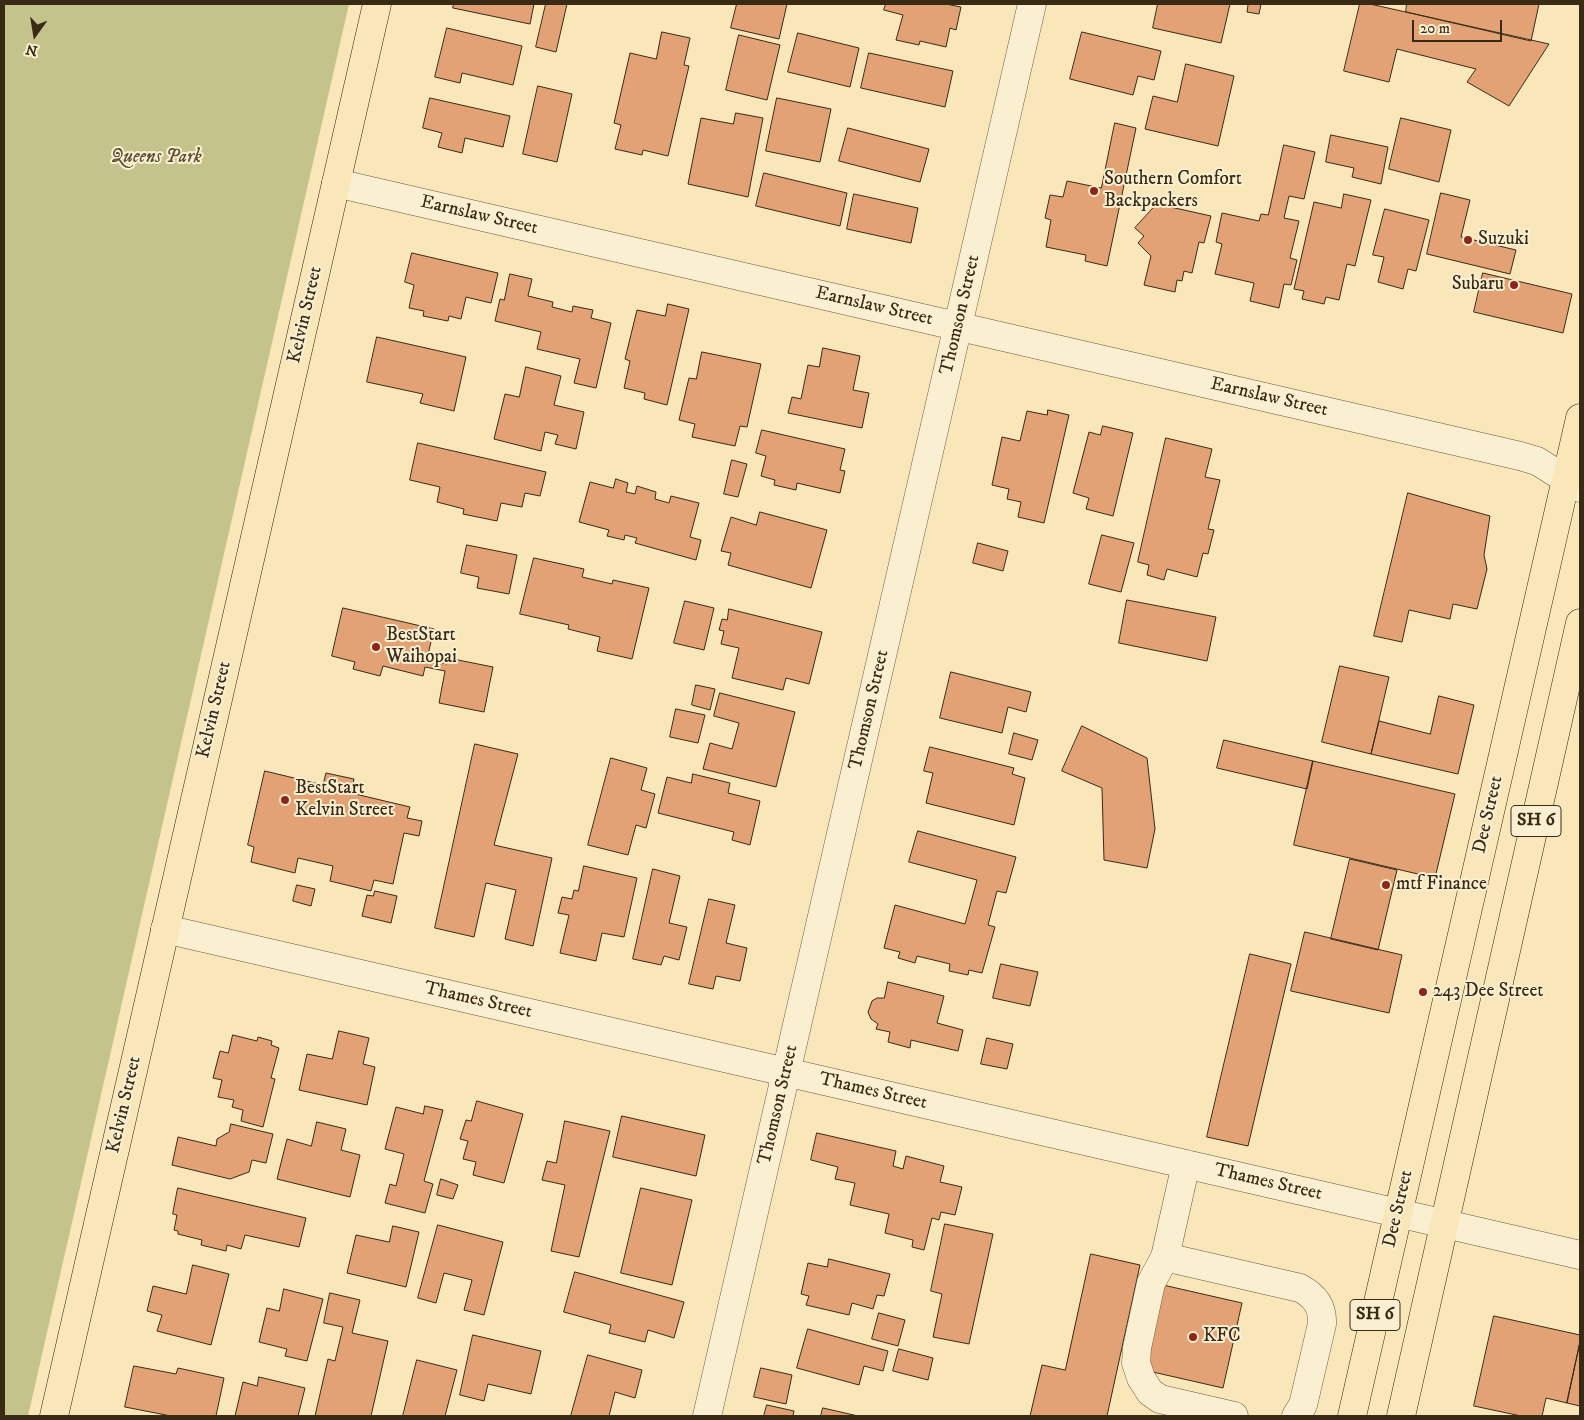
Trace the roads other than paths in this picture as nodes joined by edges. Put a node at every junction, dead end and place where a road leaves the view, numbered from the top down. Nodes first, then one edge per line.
1 (377, 4) edge
2 (1032, 4) edge
3 (336, 183) junction
4 (958, 326) junction
5 (1580, 418) edge
6 (1573, 484) edge
7 (1580, 623) edge
8 (165, 929) junction
9 (787, 1072) junction
10 (1186, 1164) junction
11 (1398, 1213) junction
12 (1444, 1225) junction
13 (1580, 1255) edge
14 (1165, 1257) junction
15 (54, 1416) edge
16 (707, 1416) edge
17 (1234, 1416) edge
18 (1296, 1416) edge
19 (1352, 1416) edge
20 (1401, 1416) edge

1 - 3 main road, Kelvin Street
2 - 4 street, Thomson Street
3 - 4 street, Earnslaw Street
3 - 8 main road, Kelvin Street
4 - 6 street, Earnslaw Street
4 - 9 street, Thomson Street
5 - 6 main road, Dee Street / SH 6
6 - 11 main road, Dee Street / SH 6
7 - 12 main road, SH 6
8 - 9 street, Thames Street
8 - 15 main road, Kelvin Street
9 - 10 street, Thames Street
9 - 16 street, Thomson Street
10 - 11 street, Thames Street
10 - 14 street
11 - 12 street, Thames Street
11 - 19 main road, Dee Street / SH 6
12 - 13 street, Thames Street
12 - 20 main road, SH 6
14 - 17 street
14 - 18 street

